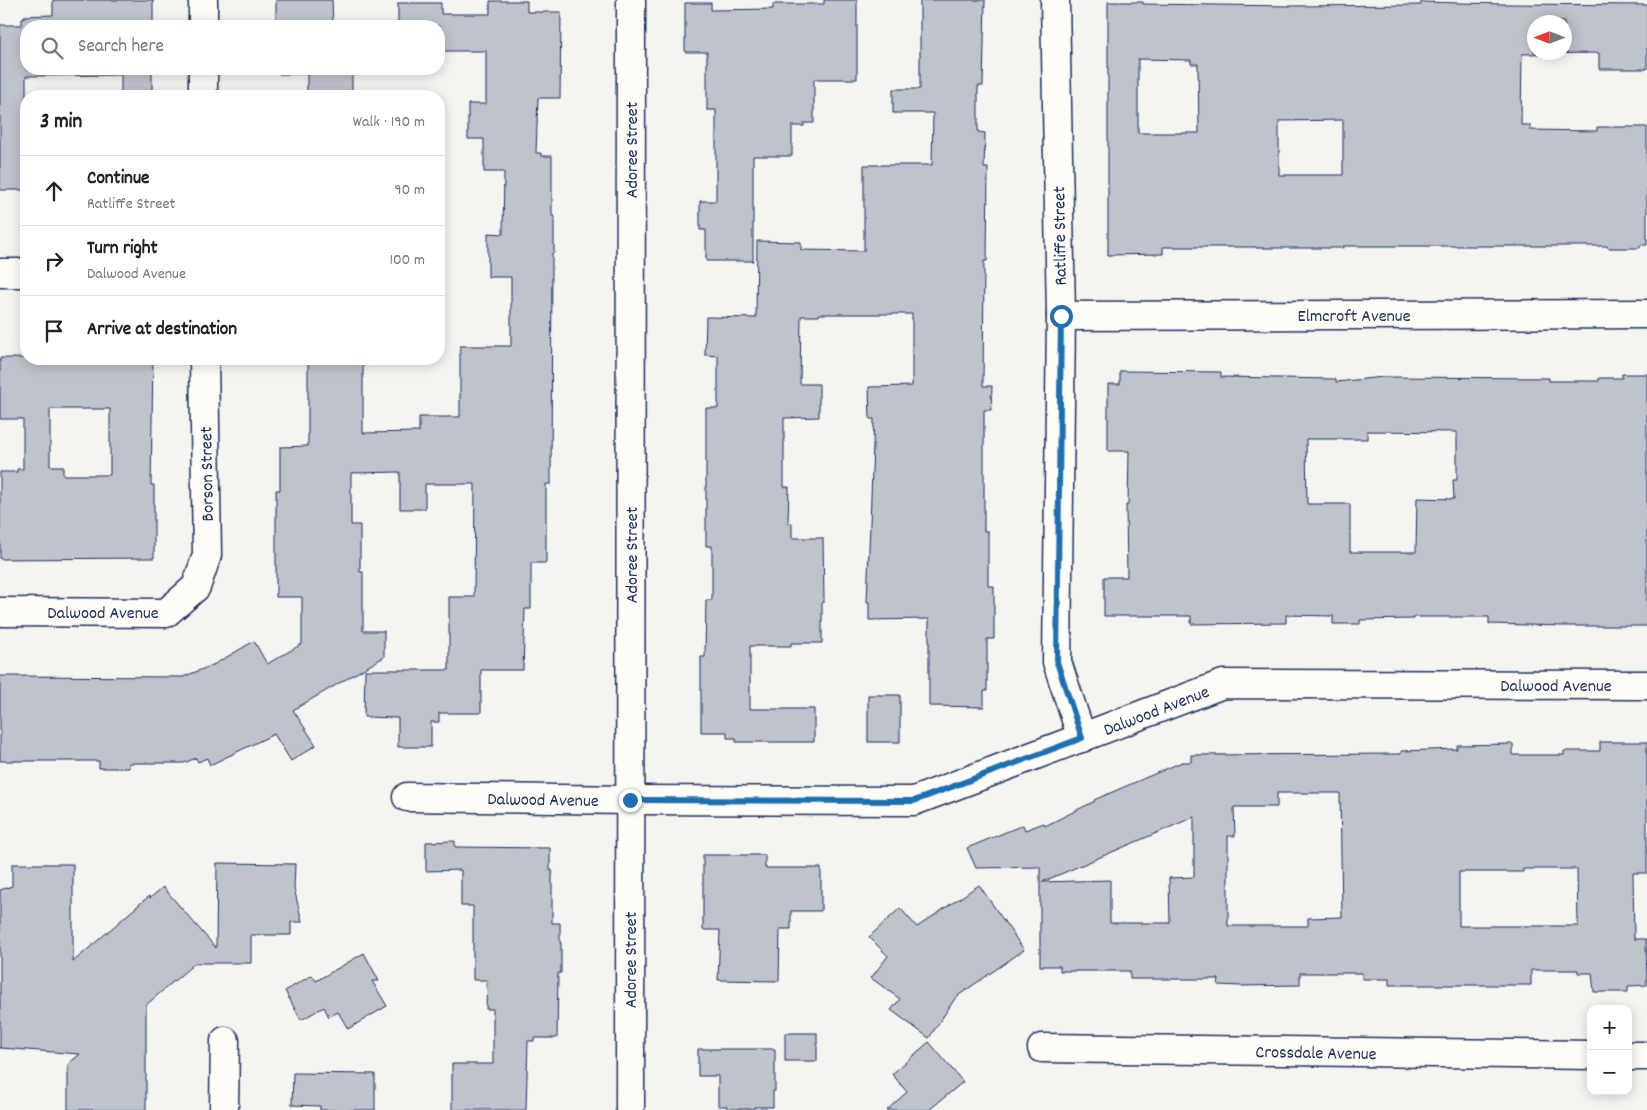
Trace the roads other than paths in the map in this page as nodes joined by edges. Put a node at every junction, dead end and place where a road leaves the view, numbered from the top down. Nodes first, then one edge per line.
1 (203, 0) edge
2 (631, 0) edge
3 (1055, 0) edge
4 (203, 20) edge
5 (203, 75) edge
6 (203, 90) edge
7 (0, 273) edge
8 (20, 274) edge
9 (1647, 314) edge
10 (1061, 316) junction
11 (204, 365) edge
12 (196, 587) joint
13 (0, 612) edge
14 (1647, 685) edge
15 (1082, 738) junction
16 (407, 797) dead end
17 (630, 800) junction
18 (225, 1041) dead end
19 (1042, 1048) dead end
20 (1587, 1055) edge
21 (1632, 1056) edge
22 (1647, 1056) edge
23 (224, 1110) edge
24 (630, 1110) edge

1 - 4 street
2 - 17 street, Adoree Street
3 - 10 street, Ratliffe Street
5 - 6 street
7 - 8 street
9 - 10 street, Elmcroft Avenue
10 - 15 street, Ratliffe Street
11 - 12 street, Borson Street
12 - 13 street, Dalwood Avenue
14 - 15 street, Dalwood Avenue
15 - 17 street, Dalwood Avenue
16 - 17 street, Dalwood Avenue
17 - 24 street, Adoree Street
18 - 23 street
19 - 20 street, Crossdale Avenue
21 - 22 street

